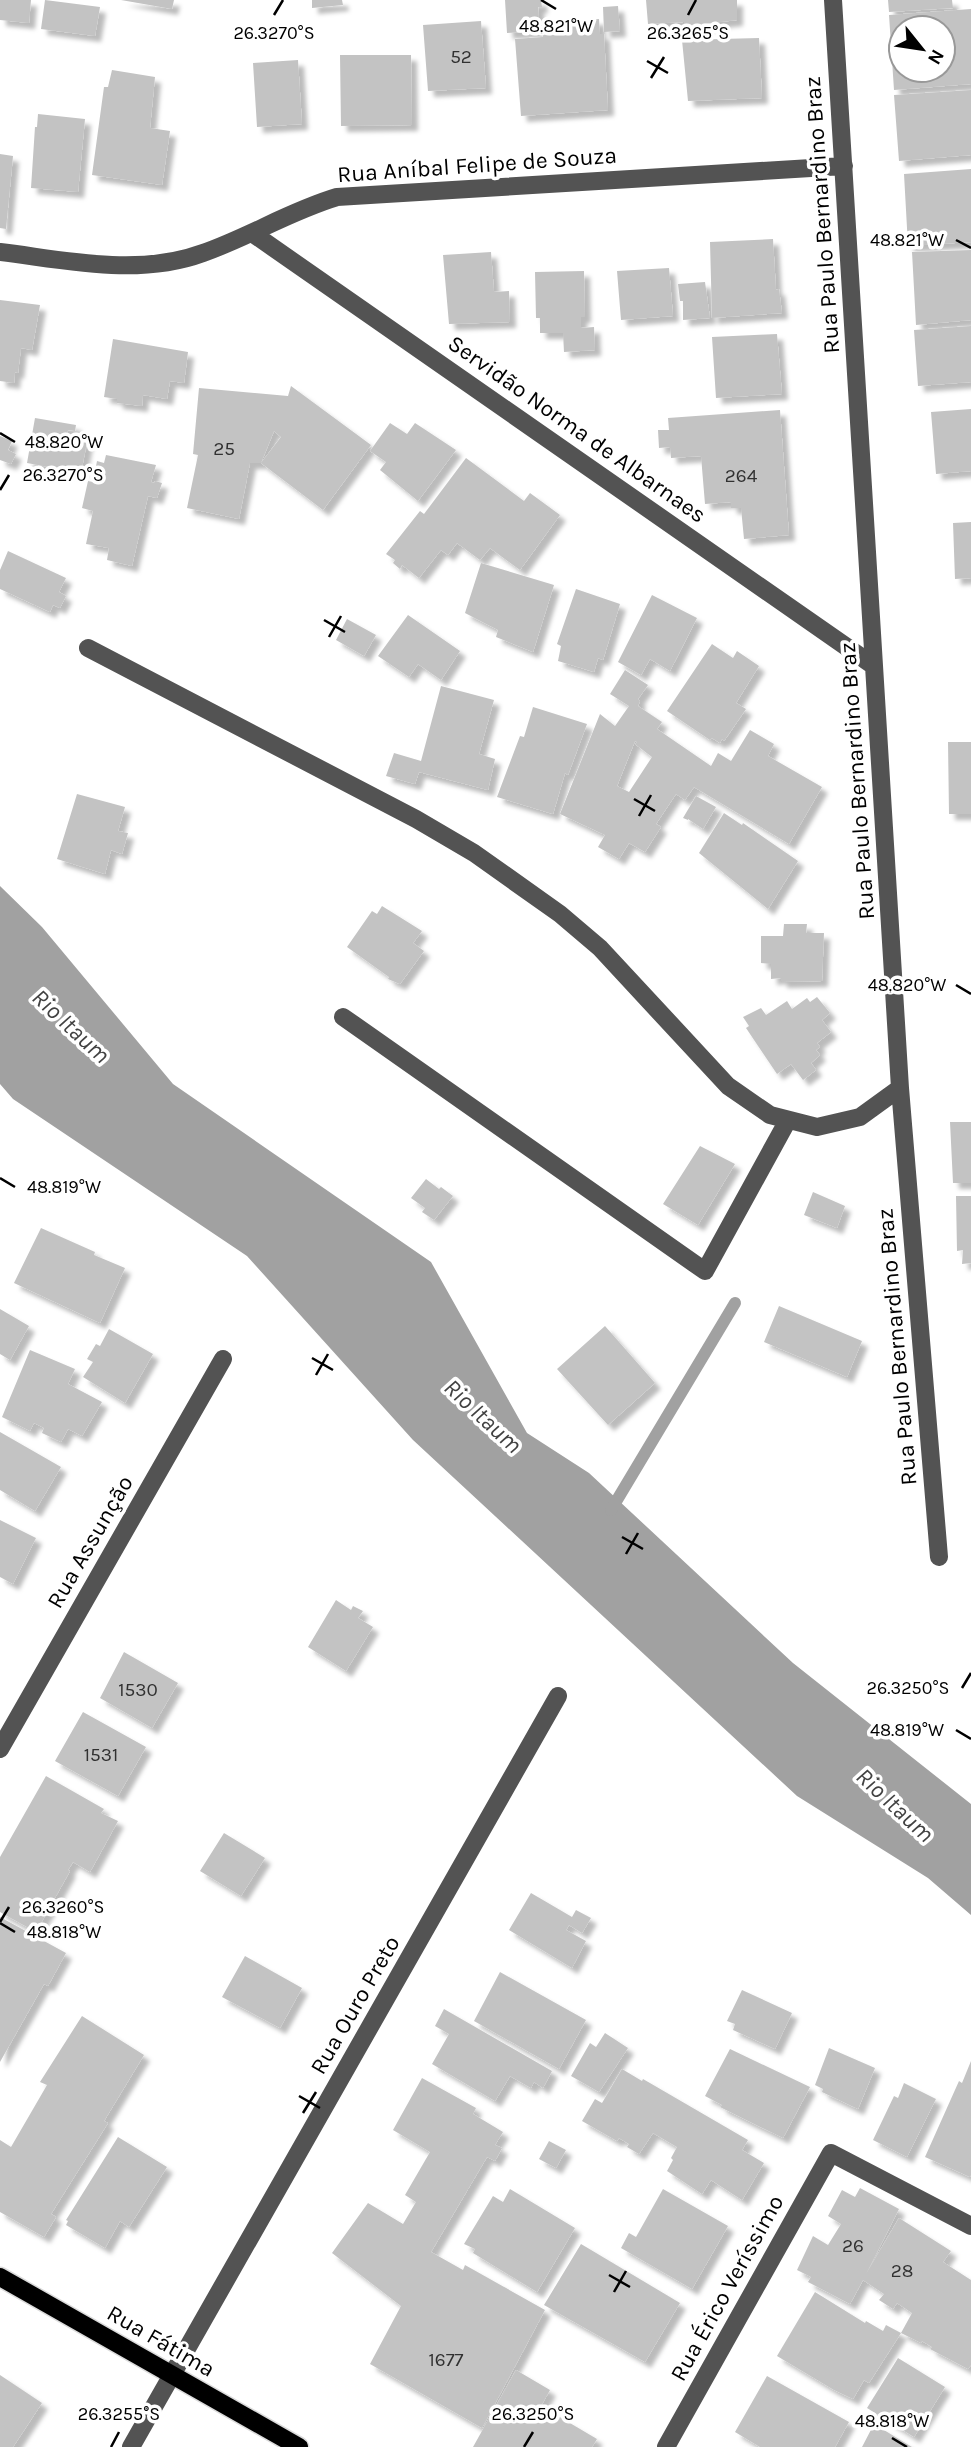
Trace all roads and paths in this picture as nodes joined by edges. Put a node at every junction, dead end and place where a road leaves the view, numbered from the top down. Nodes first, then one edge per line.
1 (834, 0) edge
2 (844, 166) junction
3 (252, 233) junction
4 (0, 252) edge
5 (88, 648) dead end
6 (874, 666) junction
7 (343, 1017) dead end
8 (900, 1088) junction
9 (788, 1120) junction
10 (223, 1359) dead end
11 (939, 1557) dead end
12 (558, 1696) dead end
13 (0, 1749) edge
14 (971, 2227) edge
15 (0, 2277) edge
16 (172, 2376) junction
17 (131, 2447) edge
18 (299, 2447) edge
19 (666, 2447) edge

1 - 2 street, Rua Paulo Bernardino Braz
2 - 3 street, Rua Aníbal Felipe de Souza
2 - 6 street, Rua Paulo Bernardino Braz
3 - 4 street, Rua Aníbal Felipe de Souza
3 - 6 street, Servidão Norma de Albarnaes
5 - 9 street
6 - 8 street, Rua Paulo Bernardino Braz
7 - 9 street
8 - 9 street
8 - 11 street, Rua Paulo Bernardino Braz
10 - 13 street, Rua Assunção
12 - 16 street, Rua Ouro Preto
14 - 19 street, Rua Érico Veríssimo
15 - 16 main road, Rua Fátima
16 - 17 street, Rua Ouro Preto
16 - 18 main road, Rua Fátima

